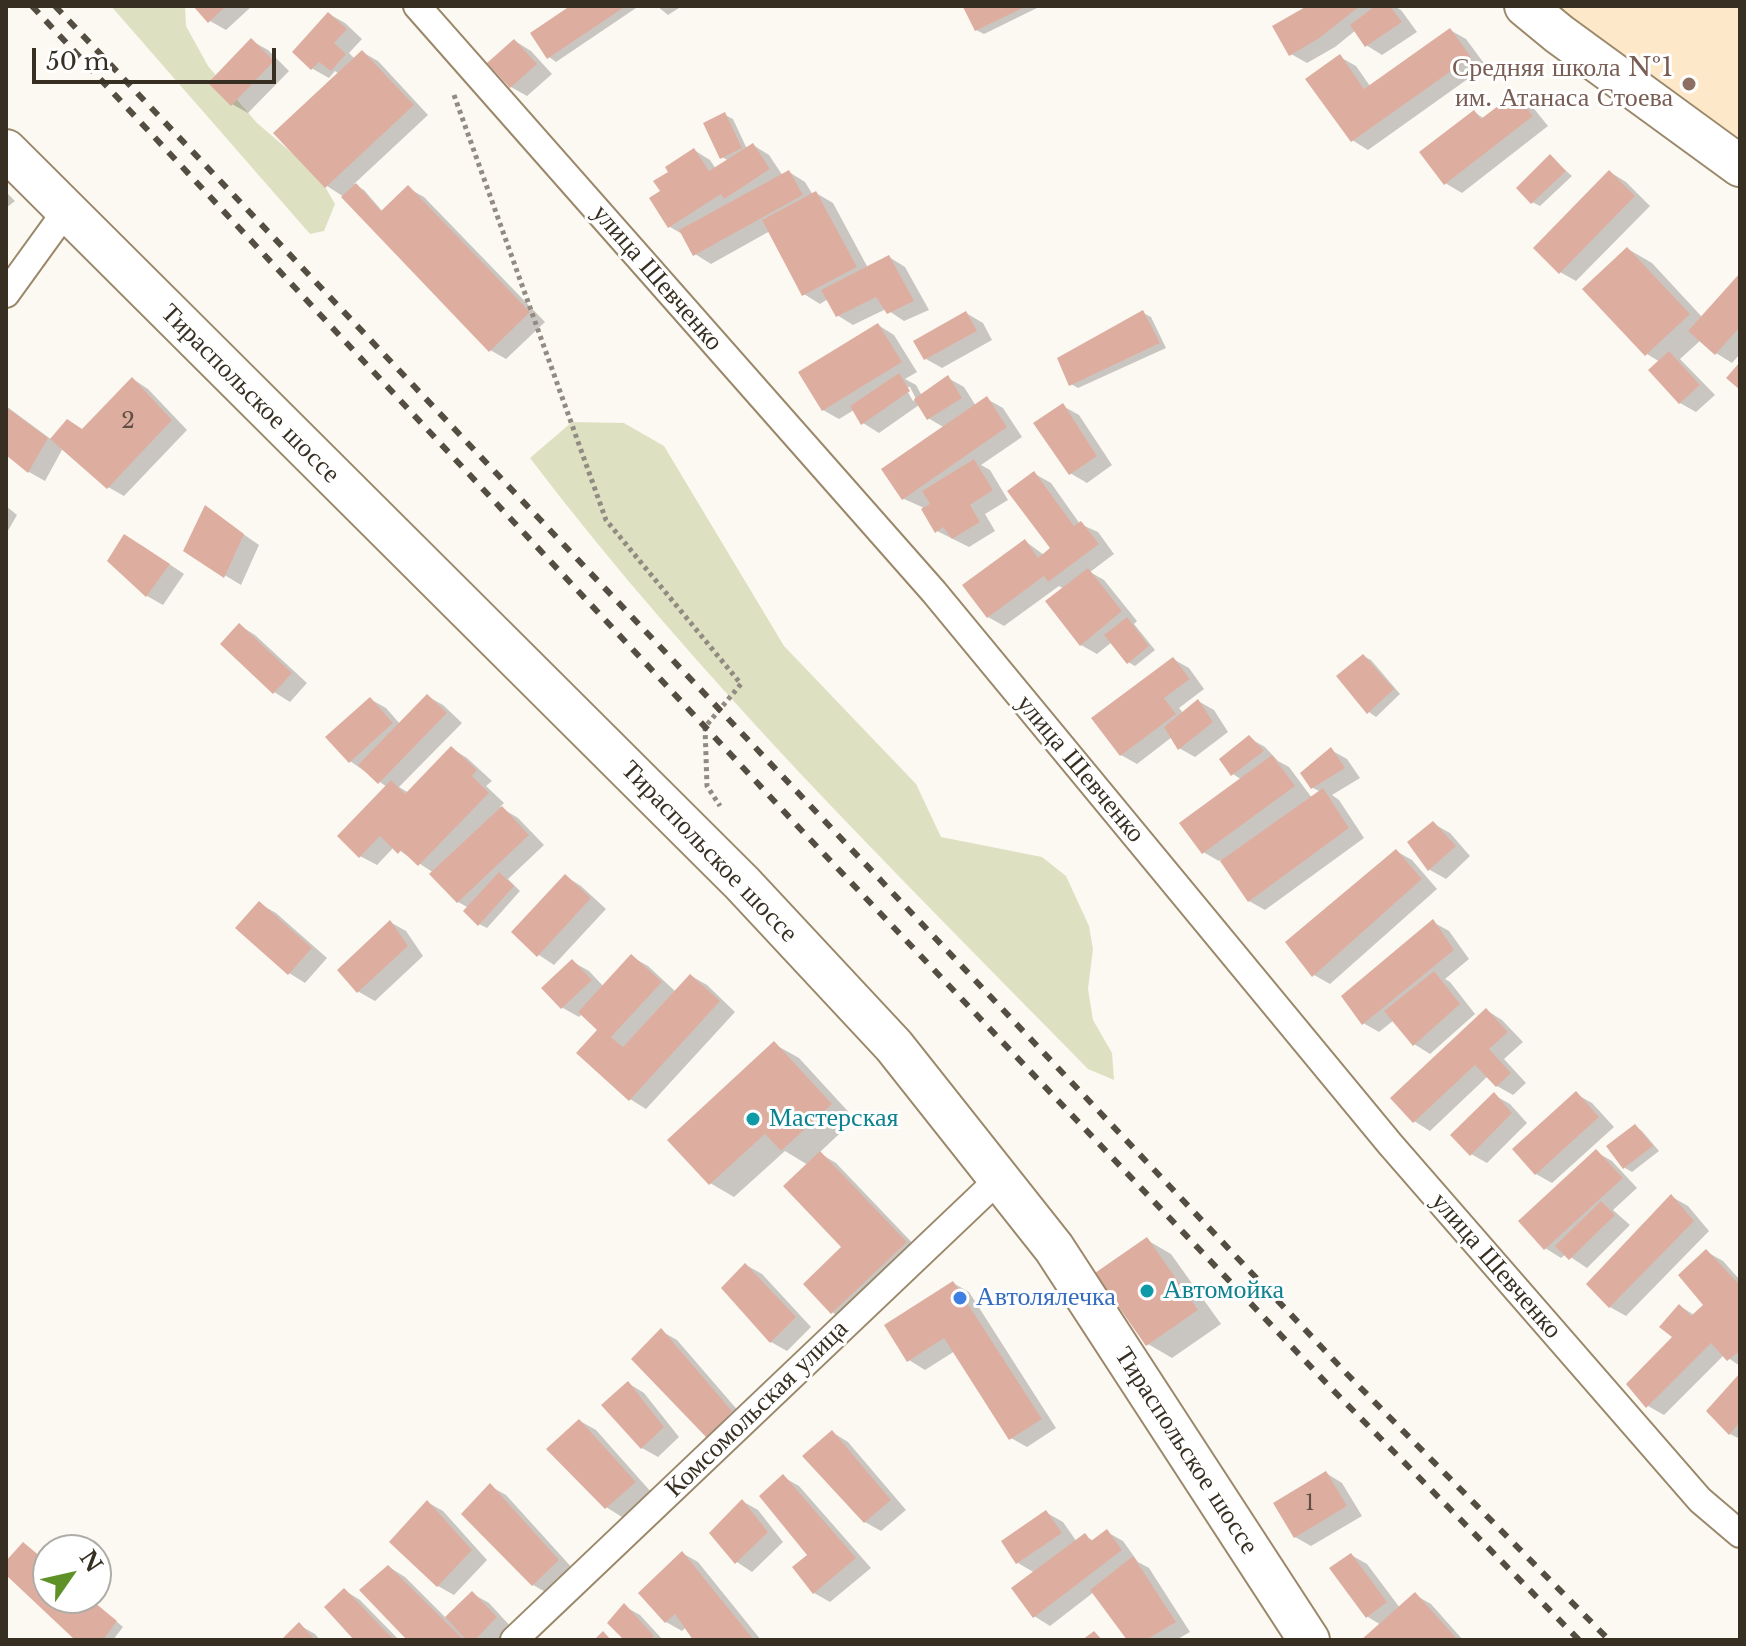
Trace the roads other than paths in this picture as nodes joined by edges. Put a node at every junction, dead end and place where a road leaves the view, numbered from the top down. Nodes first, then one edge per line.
1 (417, 6) edge
2 (1525, 6) edge
3 (6, 150) edge
4 (1740, 166) edge
5 (66, 211) junction
6 (6, 294) edge
7 (1000, 1178) junction
8 (1740, 1534) edge
9 (514, 1640) edge
10 (1309, 1640) edge

1 - 8 street, улица Шевченко
2 - 4 main road
3 - 5 main road, Тираспольское шоссе
5 - 6 street
5 - 7 main road, Тираспольское шоссе
7 - 9 street, Комсомольская улица
7 - 10 main road, Тираспольское шоссе

